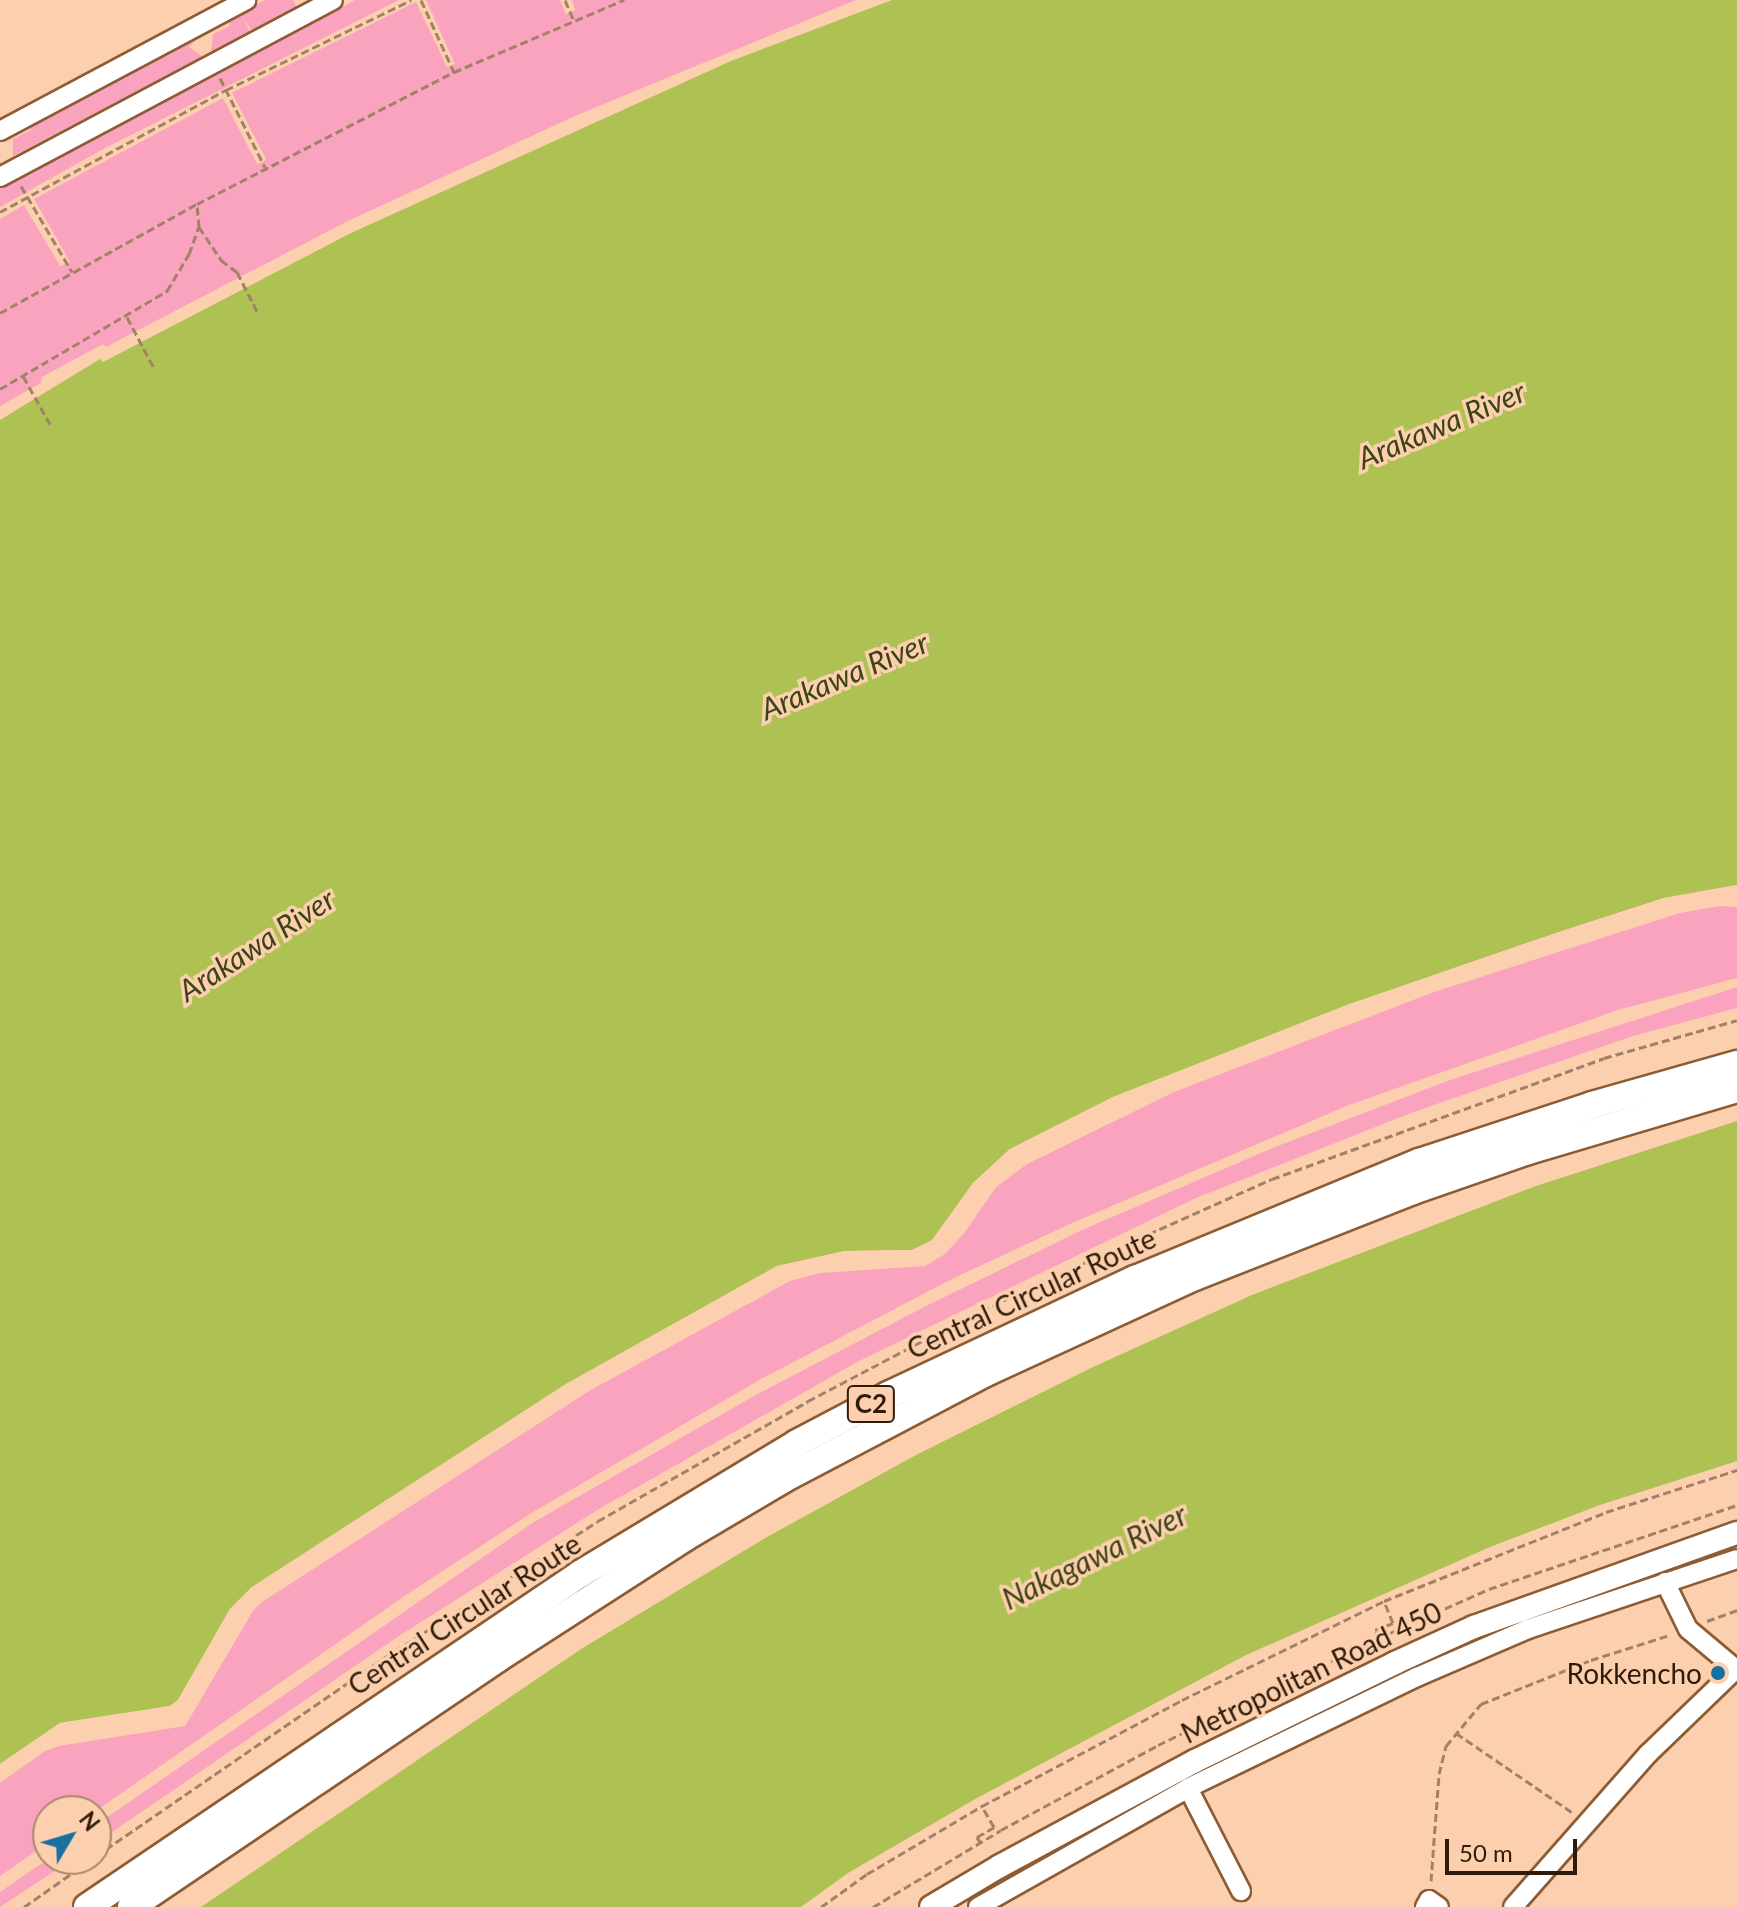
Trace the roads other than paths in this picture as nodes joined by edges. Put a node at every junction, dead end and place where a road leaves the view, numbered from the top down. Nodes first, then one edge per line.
1 (246, 0) edge
2 (333, 0) edge
3 (0, 131) edge
4 (8, 178) edge
5 (1737, 1064) edge
6 (1737, 1089) edge
7 (1737, 1533) edge
8 (1737, 1559) edge
9 (1665, 1582) junction
10 (1474, 1627) junction
11 (1489, 1645) junction
12 (1736, 1669) edge
13 (1188, 1788) junction
14 (1241, 1891) dead end
15 (87, 1907) edge
16 (131, 1907) edge
17 (931, 1907) edge
18 (978, 1907) edge
19 (1513, 1907) edge

1 - 3 street
2 - 4 street
5 - 15 highway, Central Circular Route / C2
6 - 16 highway, Central Circular Route / C2
7 - 10 main road, Metropolitan Road 450
8 - 9 street
9 - 11 street
9 - 12 street
10 - 11 street
10 - 17 main road, Metropolitan Road 450
11 - 13 street
12 - 19 street
13 - 14 street
13 - 18 street

